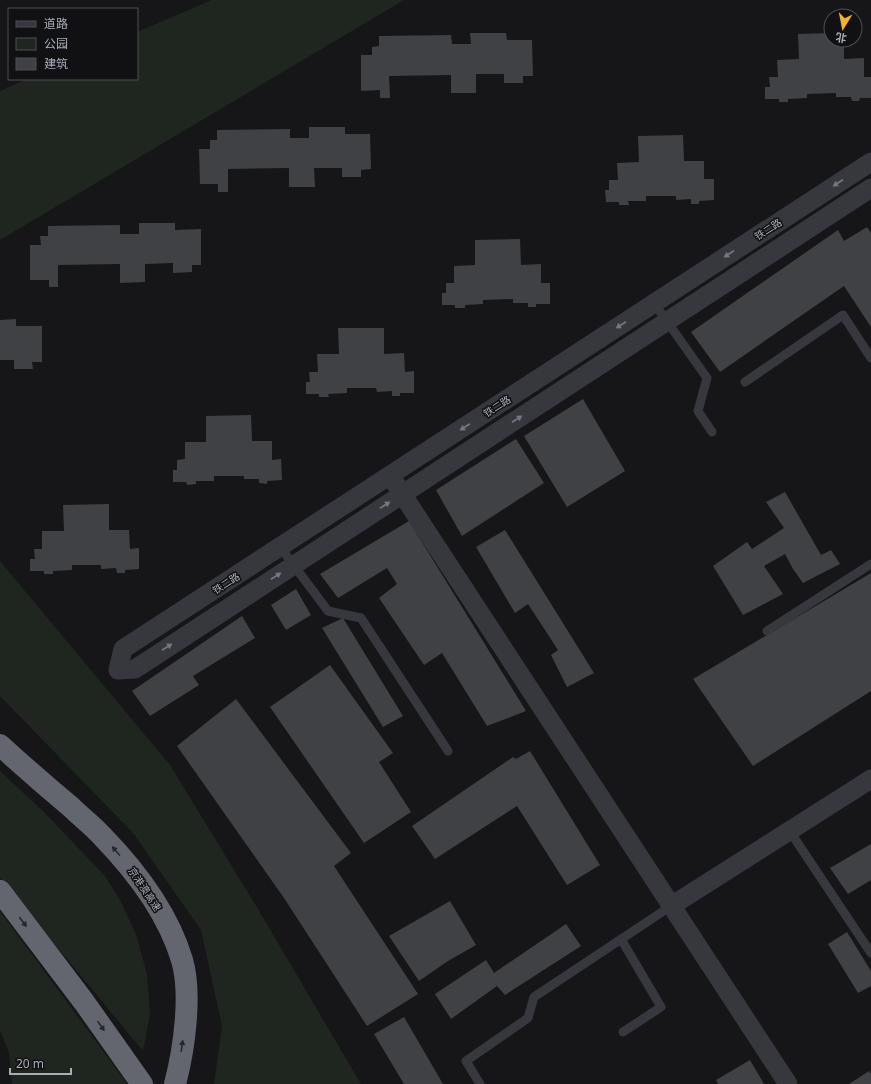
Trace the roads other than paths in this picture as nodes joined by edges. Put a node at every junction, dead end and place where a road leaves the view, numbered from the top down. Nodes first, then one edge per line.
1 (871, 162) edge
2 (871, 188) edge
3 (654, 303) junction
4 (667, 321) junction
5 (871, 358) edge
6 (745, 382) dead end
7 (712, 432) dead end
8 (390, 476) junction
9 (402, 494) junction
10 (280, 547) junction
11 (871, 564) edge
12 (294, 565) junction
13 (767, 631) dead end
14 (4, 747) edge
15 (448, 750) dead end
16 (871, 779) edge
17 (790, 830) junction
18 (0, 891) edge
19 (671, 906) junction
20 (621, 939) junction
21 (871, 953) edge
22 (623, 1032) dead end
23 (142, 1084) edge
24 (175, 1084) edge
25 (480, 1084) edge
26 (788, 1084) edge

1 -> 3 street, 铁二路
2 - 4 street
3 - 4 lane
3 -> 8 street, 铁二路
4 - 7 lane
9 -> 4 street
5 - 6 lane
8 - 9 street
8 - 10 street, 铁二路
12 -> 9 street
9 - 19 street
10 - 12 lane
10 -> 12 street, 铁二路
11 - 13 lane
12 - 15 lane
24 -> 14 highway, 京港澳高速
16 - 17 street
17 - 19 street
17 - 21 lane
18 -> 23 highway
19 - 20 lane
19 - 26 street
20 - 22 lane
20 - 25 lane

